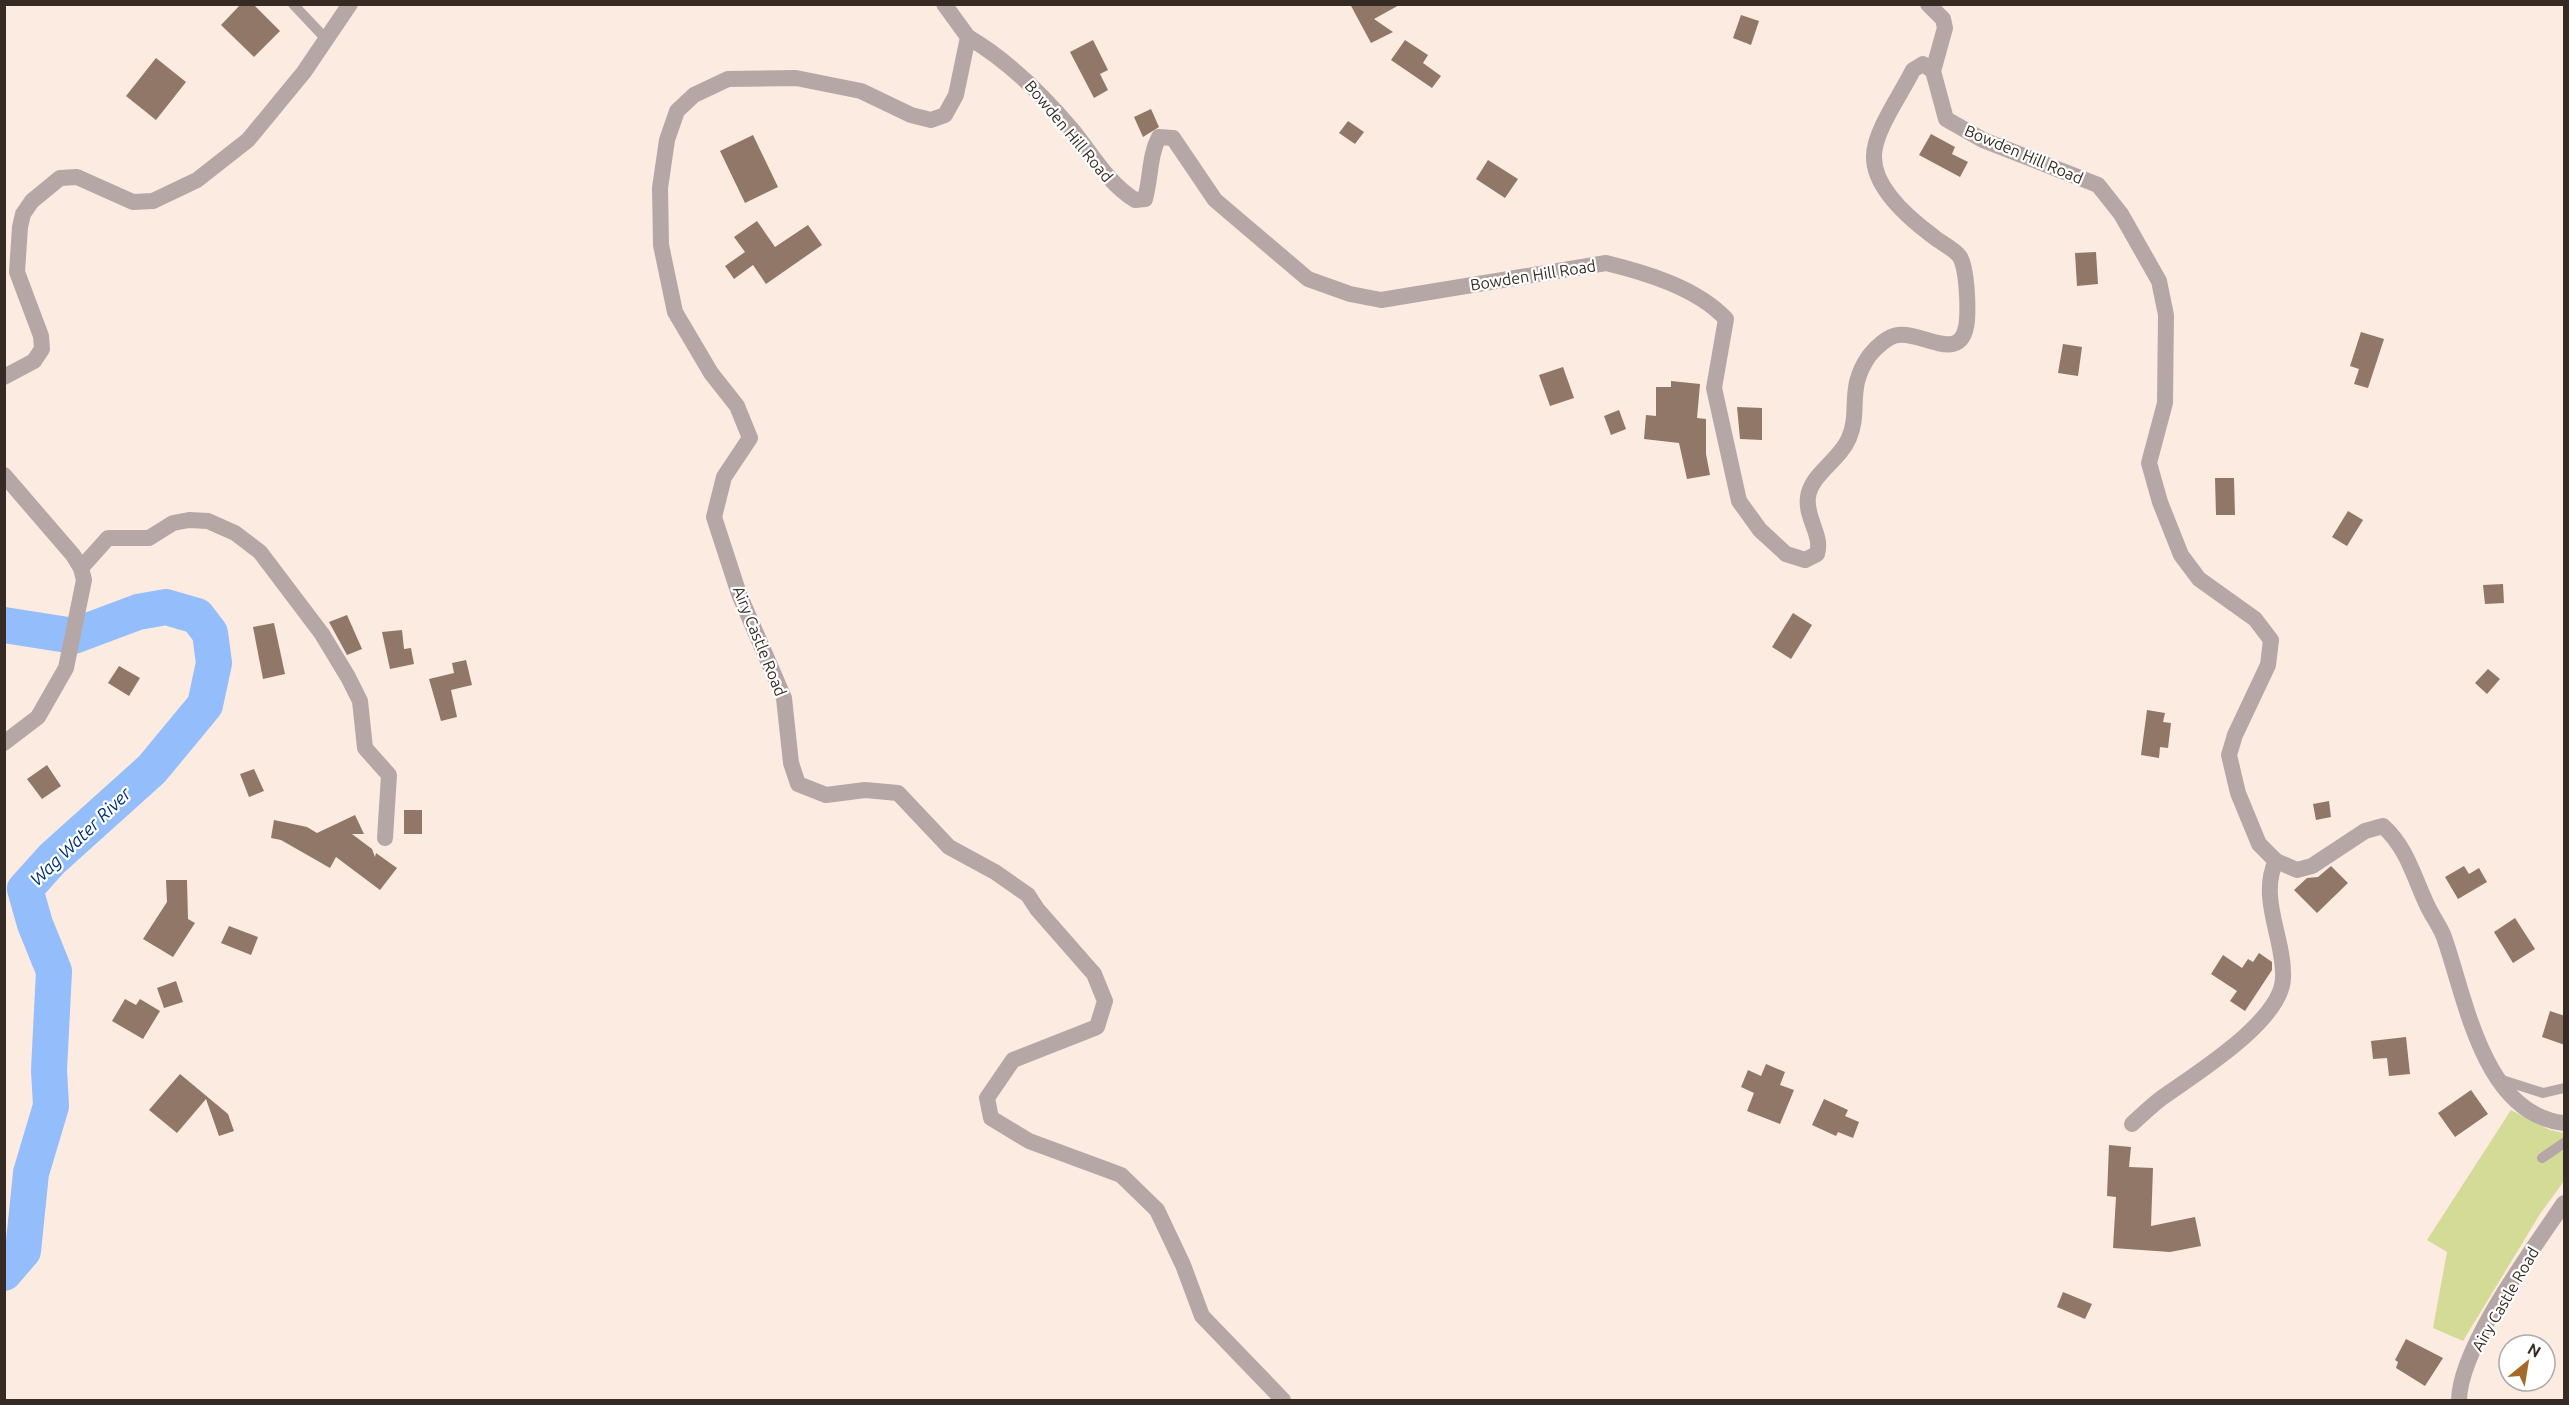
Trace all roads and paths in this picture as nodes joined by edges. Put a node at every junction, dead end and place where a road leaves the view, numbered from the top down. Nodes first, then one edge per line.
1 (293, 4) edge
2 (350, 4) edge
3 (944, 4) edge
4 (1928, 4) edge
5 (968, 37) junction
6 (325, 38) junction
7 (1933, 71) junction
8 (4, 377) edge
9 (4, 475) edge
10 (83, 574) junction
11 (4, 743) edge
12 (385, 838) dead end
13 (2276, 861) junction
14 (2499, 1079) junction
15 (2565, 1088) edge
16 (2565, 1123) edge
17 (2132, 1124) dead end
18 (2565, 1143) edge
19 (2542, 1158) dead end
20 (2565, 1203) edge
21 (1283, 1401) edge
22 (2459, 1401) edge

1 - 6 lane
2 - 6 street
3 - 5 street
4 - 7 street
5 - 7 street, Bowden Hill Road
5 - 21 street, Airy Castle Road
6 - 8 street
7 - 13 street, Bowden Hill Road
9 - 10 street
10 - 11 street
10 - 12 street
13 - 14 street
13 - 17 street
14 - 15 lane
14 - 16 street
18 - 19 lane
20 - 22 street, Airy Castle Road

